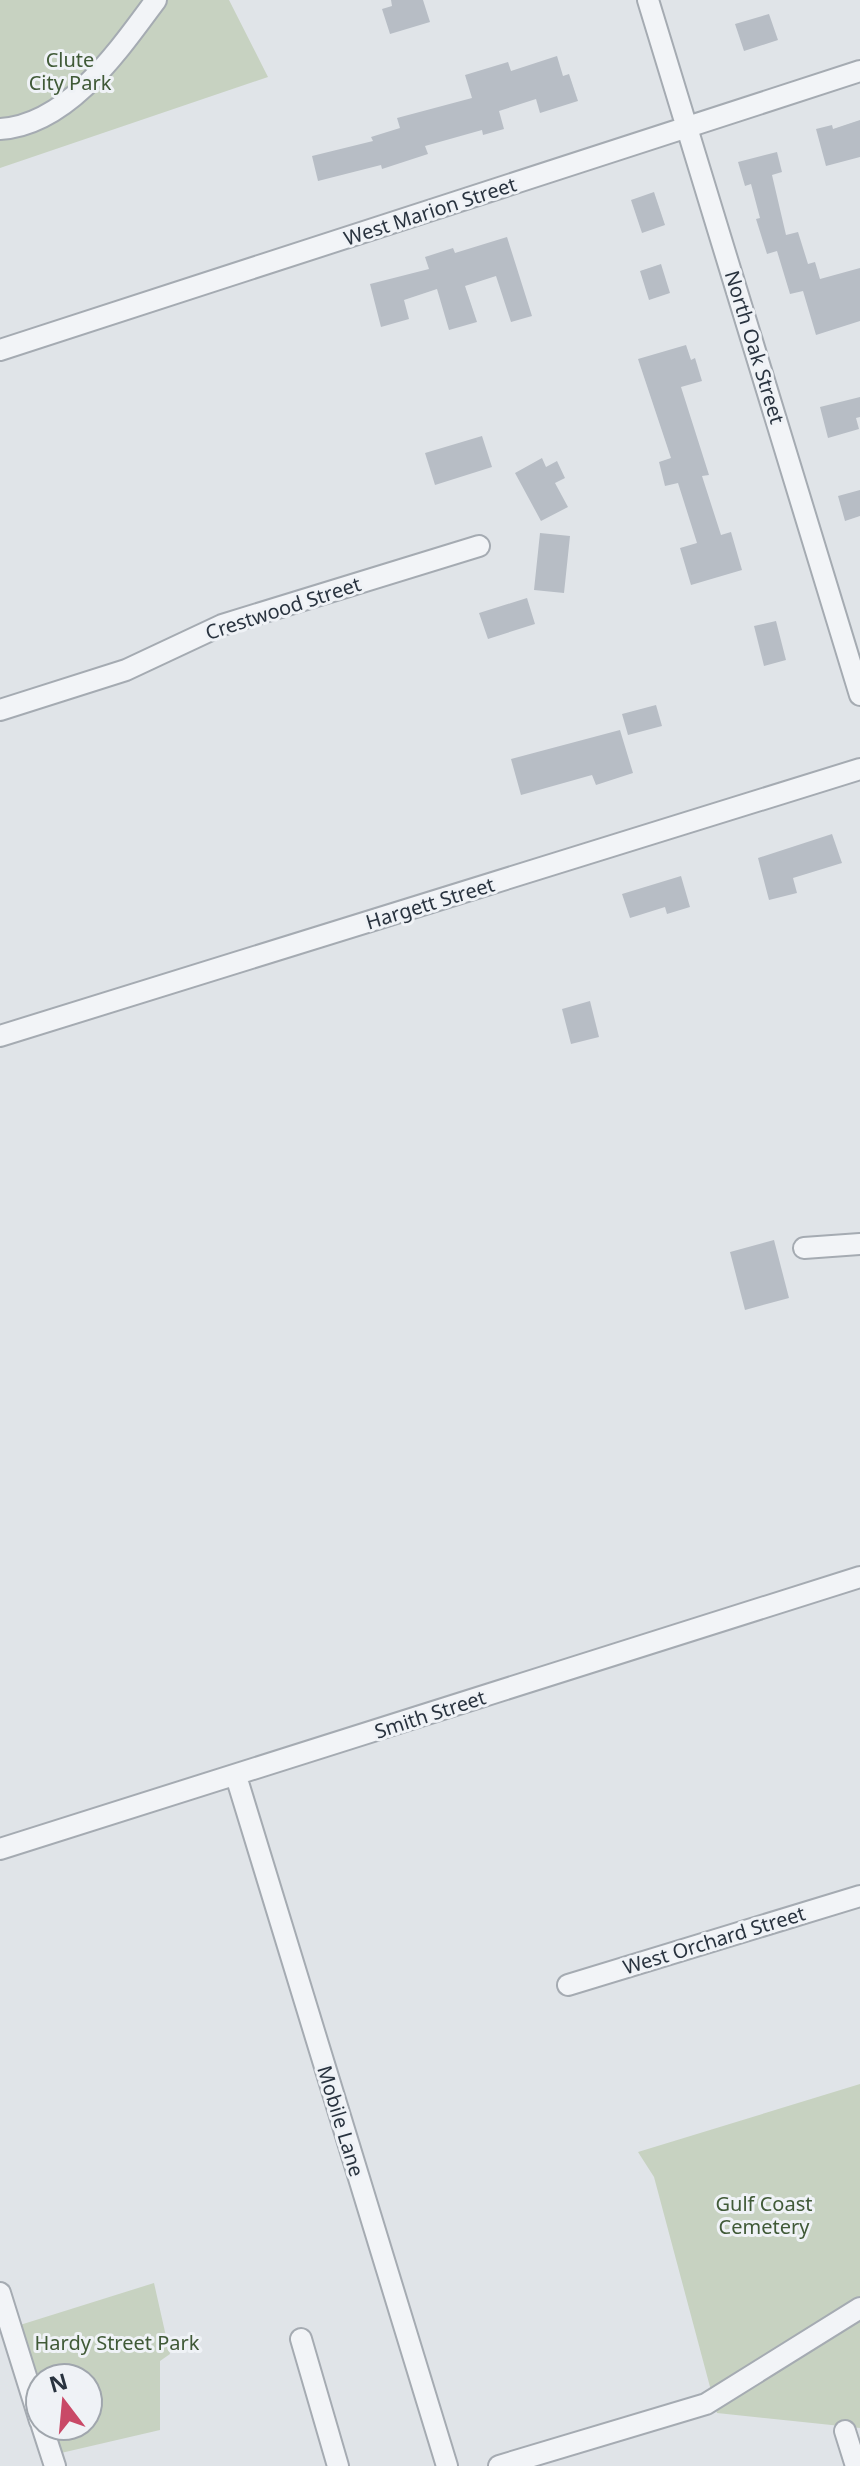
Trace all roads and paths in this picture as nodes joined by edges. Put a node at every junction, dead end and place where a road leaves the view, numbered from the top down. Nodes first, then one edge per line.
1 (156, 0) edge
2 (648, 0) edge
3 (860, 71) edge
4 (688, 127) junction
5 (0, 129) edge
6 (0, 350) edge
7 (479, 546) dead end
8 (860, 695) edge
9 (0, 710) edge
10 (860, 769) edge
11 (0, 1036) edge
12 (860, 1244) edge
13 (804, 1248) dead end
14 (860, 1577) edge
15 (236, 1776) junction
16 (0, 1849) edge
17 (860, 1896) edge
18 (568, 1985) dead end
19 (0, 2293) edge
20 (860, 2308) edge
21 (301, 2339) dead end
22 (24, 2369) edge
23 (845, 2431) dead end
24 (47, 2442) edge
25 (55, 2466) edge
26 (338, 2466) edge
27 (447, 2466) edge
28 (499, 2466) edge
29 (856, 2466) edge

1 - 5 street
2 - 4 street, North Oak Street
3 - 4 street, West Marion Street
4 - 6 street, West Marion Street
4 - 8 street, North Oak Street
7 - 9 street, Crestwood Street
10 - 11 street, Hargett Street
12 - 13 street
14 - 15 street, Smith Street
15 - 16 street, Smith Street
15 - 27 street, Mobile Lane
17 - 18 street, West Orchard Street
19 - 22 street
20 - 28 street
21 - 26 street
23 - 29 street
24 - 25 street

